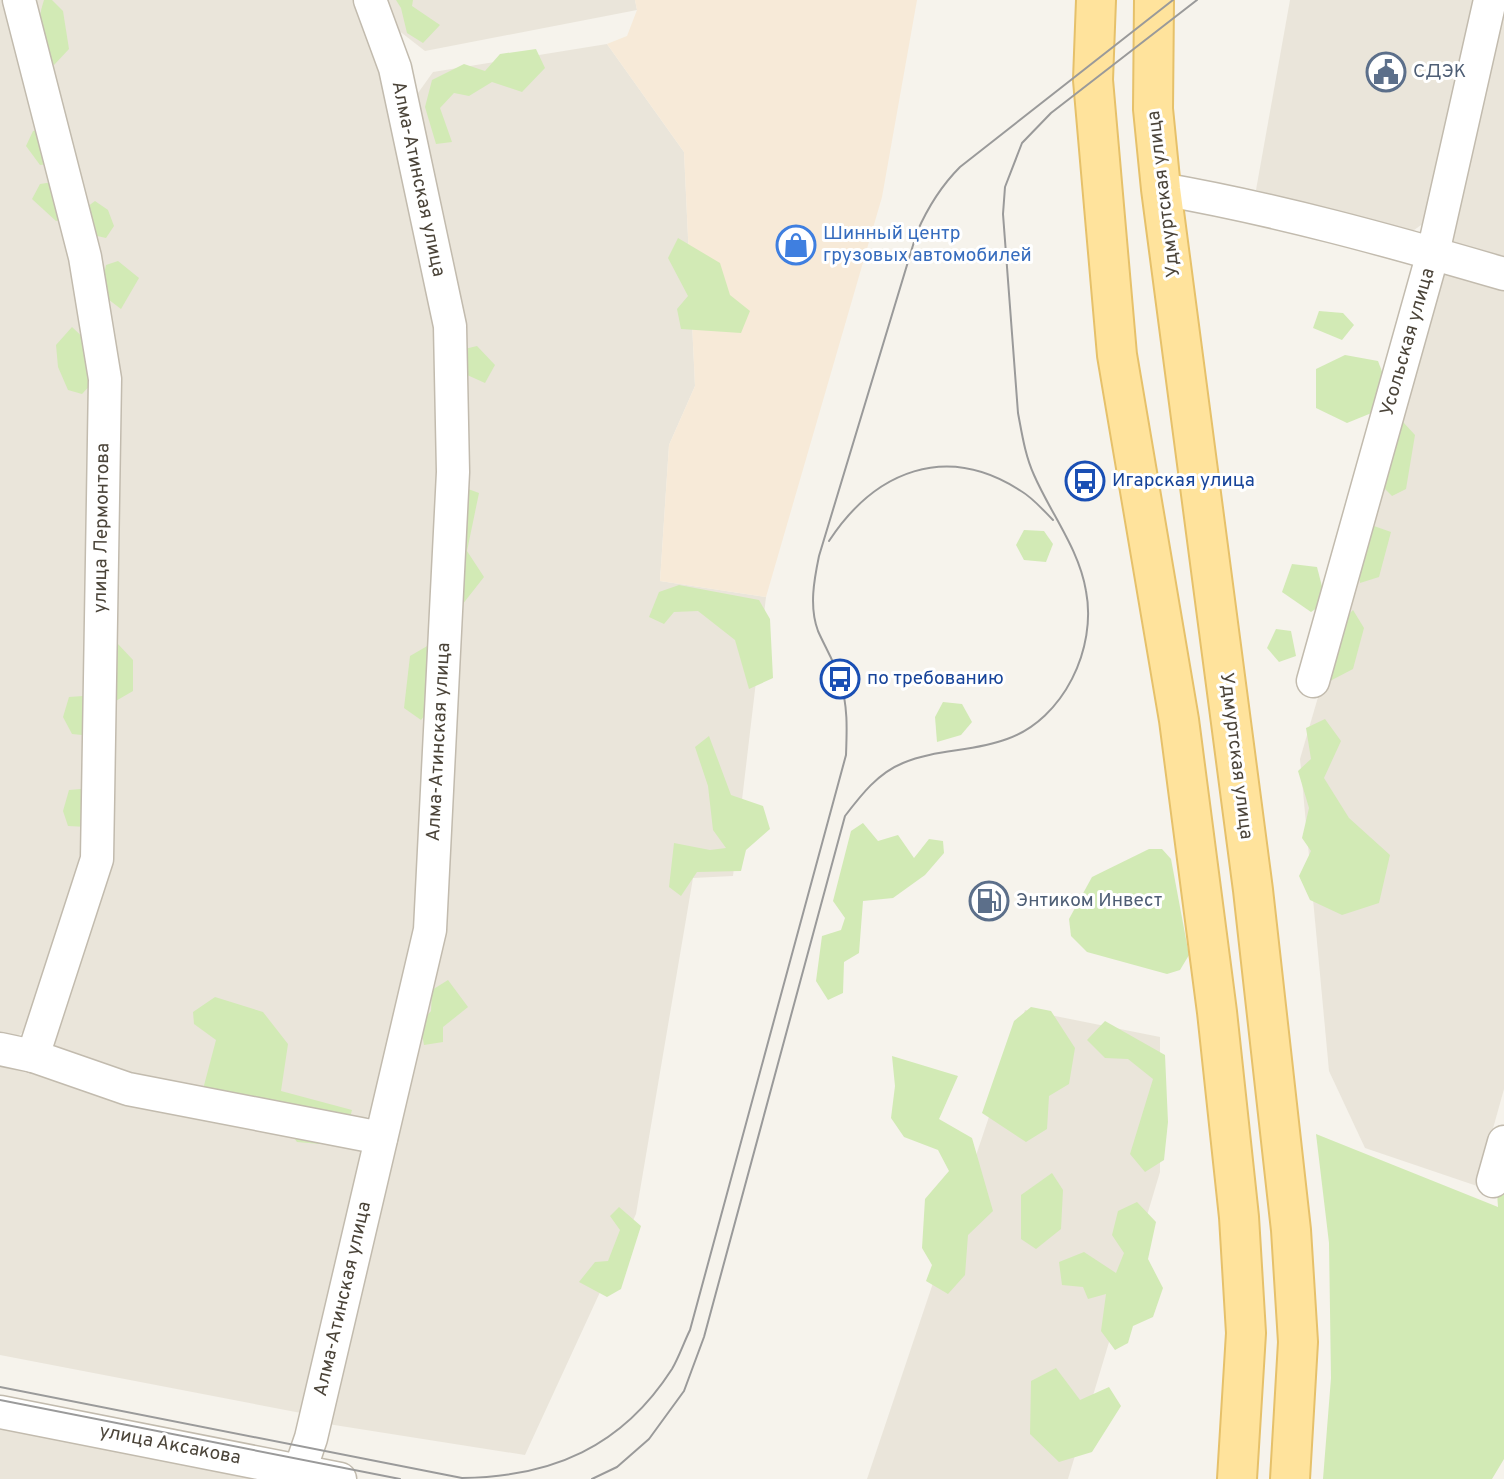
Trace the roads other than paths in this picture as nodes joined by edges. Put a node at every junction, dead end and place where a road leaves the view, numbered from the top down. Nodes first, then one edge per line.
1 (19, 0) edge
2 (370, 0) edge
3 (1096, 0) edge
4 (1490, 0) edge
5 (1153, 18) edge
6 (1161, 189) junction
7 (1433, 253) junction
8 (1504, 274) edge
9 (1313, 681) dead end
10 (0, 1049) edge
11 (33, 1056) junction
12 (381, 1138) junction
13 (1504, 1142) edge
14 (1493, 1181) dead end
15 (0, 1412) edge
16 (298, 1475) edge
17 (340, 1479) edge
18 (1237, 1479) edge
19 (1290, 1479) edge

1 - 11 street, улица Лермонтова
2 - 12 street, Алма-Атинская улица
3 - 18 main road
4 - 7 street, Усольская улица
5 - 6 main road, Удмуртская улица
6 - 7 street
6 - 19 main road, Удмуртская улица
7 - 8 street
7 - 9 street, Усольская улица
10 - 11 street
11 - 12 street
12 - 16 street, Алма-Атинская улица
13 - 14 street
15 - 16 street, улица Аксакова
16 - 17 street, улица Аксакова

